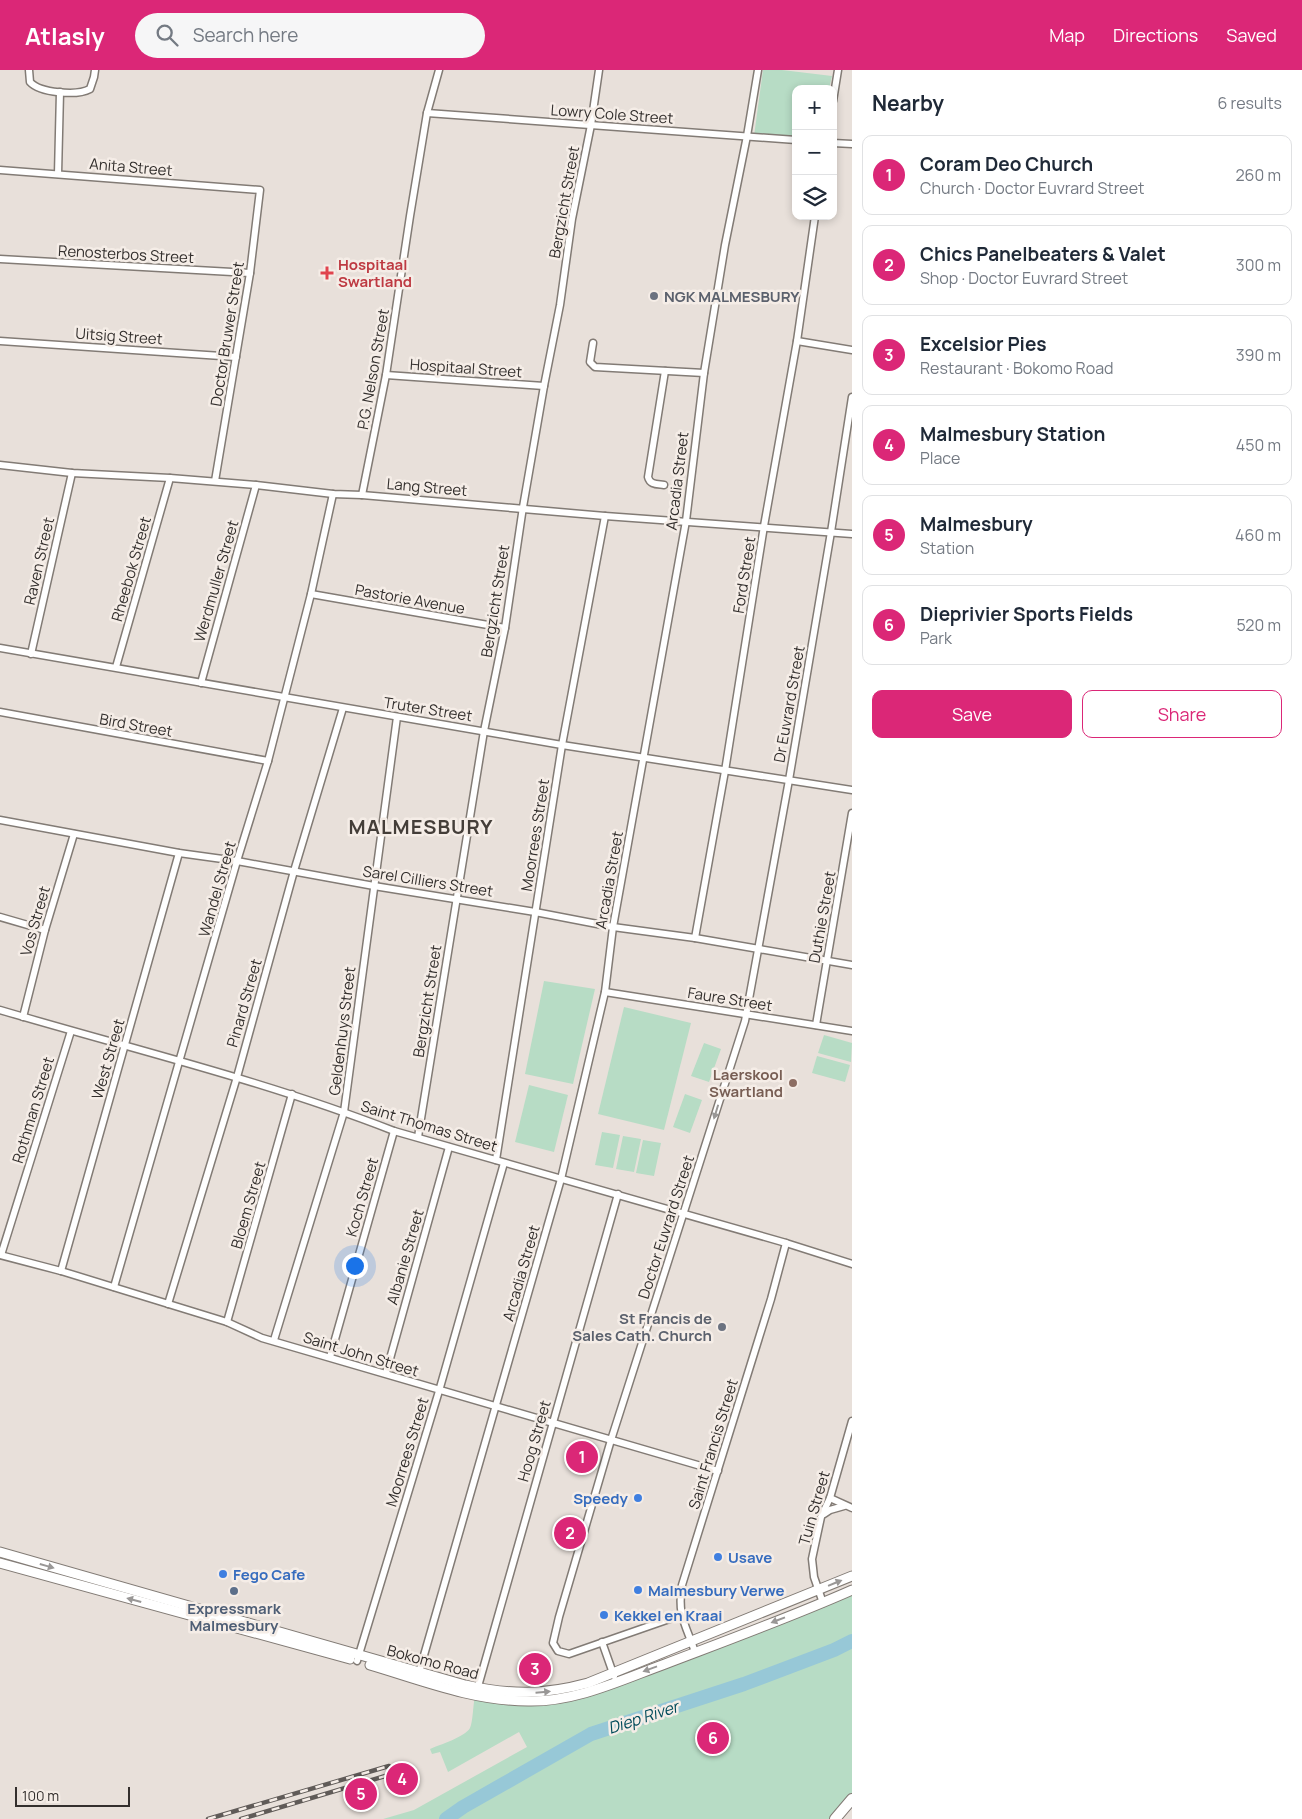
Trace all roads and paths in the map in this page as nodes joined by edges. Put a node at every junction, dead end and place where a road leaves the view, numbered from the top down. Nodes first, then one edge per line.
1 (29, 70) edge
2 (95, 70) edge
3 (439, 70) edge
4 (599, 70) edge
5 (758, 70) edge
6 (838, 70) edge
7 (836, 85) edge
8 (60, 92) junction
9 (427, 113) junction
10 (591, 125) junction
11 (747, 136) junction
12 (792, 140) edge
13 (837, 143) edge
14 (852, 144) edge
15 (0, 170) edge
16 (58, 174) junction
17 (260, 190) joint
18 (814, 220) edge
19 (0, 259) edge
20 (250, 273) junction
21 (0, 341) edge
22 (797, 341) junction
23 (593, 343) dead end
24 (852, 350) edge
25 (236, 357) junction
26 (665, 371) junction
27 (704, 373) junction
28 (386, 375) junction
29 (544, 386) junction
30 (852, 397) edge
31 (0, 465) edge
32 (72, 473) junction
33 (170, 478) junction
34 (215, 482) junction
35 (256, 485) junction
36 (664, 485) dead end
37 (333, 494) junction
38 (362, 495) junction
39 (523, 508) junction
40 (605, 516) junction
41 (686, 521) junction
42 (764, 526) junction
43 (831, 532) junction
44 (852, 534) edge
45 (311, 594) junction
46 (505, 628) junction
47 (0, 648) edge
48 (31, 654) junction
49 (116, 667) junction
50 (201, 683) junction
51 (285, 698) junction
52 (343, 708) junction
53 (0, 712) edge
54 (397, 717) junction
55 (484, 731) junction
56 (562, 746) junction
57 (642, 758) junction
58 (268, 761) junction
59 (725, 771) junction
60 (789, 780) junction
61 (852, 790) edge
62 (852, 812) edge
63 (0, 820) edge
64 (74, 834) junction
65 (179, 853) junction
66 (237, 861) junction
67 (294, 871) junction
68 (374, 886) junction
69 (456, 899) junction
70 (535, 912) junction
71 (0, 917) edge
72 (613, 927) junction
73 (45, 930) junction
74 (695, 938) junction
75 (759, 950) junction
76 (827, 960) junction
77 (852, 965) edge
78 (605, 992) junction
79 (0, 1010) edge
80 (746, 1015) junction
81 (23, 1017) junction
82 (816, 1025) junction
83 (70, 1030) junction
84 (852, 1031) edge
85 (125, 1045) junction
86 (179, 1062) junction
87 (237, 1077) junction
88 (292, 1094) junction
89 (344, 1112) junction
90 (394, 1131) junction
91 (418, 1137) junction
92 (449, 1147) junction
93 (496, 1160) junction
94 (504, 1163) junction
95 (560, 1179) junction
96 (618, 1194) junction
97 (683, 1214) junction
98 (786, 1242) junction
99 (1, 1255) edge
100 (852, 1264) edge
101 (61, 1271) junction
102 (114, 1287) junction
103 (168, 1304) junction
104 (227, 1322) junction
105 (274, 1340) junction
106 (330, 1357) junction
107 (386, 1374) junction
108 (439, 1391) junction
109 (496, 1406) junction
110 (852, 1421) edge
111 (552, 1422) junction
112 (612, 1440) junction
113 (718, 1471) junction
114 (830, 1498) junction
115 (844, 1506) junction
116 (852, 1508) edge
117 (821, 1517) junction
118 (0, 1552) edge
119 (0, 1563) edge
120 (852, 1576) edge
121 (818, 1589) junction
122 (852, 1590) edge
123 (824, 1603) junction
124 (681, 1615) junction
125 (692, 1641) junction
126 (602, 1642) junction
127 (696, 1652) junction
128 (358, 1658) junction
129 (418, 1675) junction
130 (614, 1677) junction
131 (476, 1692) junction
132 (852, 1799) edge
133 (835, 1819) edge

1 - 8 street
2 - 8 street
3 - 9 street, P.G. Nelson Street
4 - 10 street, Bergzicht Street
5 - 11 street, Arcadia Street
6 - 7 street
8 - 16 street
9 - 10 street, Lowry Cole Street
9 - 28 street, P.G. Nelson Street
10 - 11 street, Lowry Cole Street
10 - 29 street, Bergzicht Street
11 - 12 street, Lowry Cole Street
11 - 27 street, Arcadia Street
13 - 14 street
15 - 16 street, Anita Street
16 - 17 street, Anita Street
17 - 20 street, Doctor Bruwer Street
18 - 22 street, Ford Street
19 - 20 street, Renosterbos Street
20 - 25 street, Doctor Bruwer Street
21 - 25 street, Uitsig Street
22 - 24 street
22 - 42 street, Ford Street
23 - 26 street
25 - 34 street, Doctor Bruwer Street
26 - 27 street
26 - 36 street
27 - 41 street, Arcadia Street
28 - 29 street, Hospitaal Street
28 - 38 street, P.G. Nelson Street
29 - 39 street, Bergzicht Street
30 - 43 street, Dr Euvrard Street
31 - 32 street, Lang Street
32 - 33 street, Lang Street
32 - 48 street, Raven Street
33 - 34 street, Lang Street
33 - 49 street, Rheebok Street
34 - 35 street, Lang Street
35 - 37 street, Lang Street
35 - 50 street, Werdmuller Street
37 - 38 street, Lang Street
37 - 45 street, Wandel Street
38 - 39 street, Lang Street
39 - 40 street, Lang Street
39 - 46 street, Bergzicht Street
40 - 41 street, Lang Street
40 - 56 street, Moorrees Street
41 - 42 street, Lang Street
41 - 57 street, Arcadia Street
42 - 43 street, Lang Street
42 - 59 street, Ford Street
43 - 44 street, Lang Street
43 - 60 street, Dr Euvrard Street
45 - 46 street, Pastorie Avenue
45 - 51 street, Wandel Street
46 - 55 street, Bergzicht Street
47 - 48 street, Truter Street
48 - 49 street, Truter Street
49 - 50 street, Truter Street
50 - 51 street, Truter Street
51 - 52 street, Truter Street
51 - 58 street, Wandel Street
52 - 54 street, Truter Street
52 - 67 street, Pinard Street
53 - 58 street, Bird Street
54 - 55 street, Truter Street
54 - 68 street, Geldenhuys Street
55 - 56 street, Truter Street
55 - 69 street, Bergzicht Street
56 - 57 street, Truter Street
56 - 70 street, Moorrees Street
57 - 59 street, Truter Street
57 - 72 street, Arcadia Street
58 - 66 street, Wandel Street
59 - 60 street, Truter Street
59 - 74 street, Ford Street
60 - 61 street, Truter Street
60 - 75 street, Dr Euvrard Street
62 - 76 street, Duthie Street
63 - 64 street, Sarel Cilliers Street
64 - 65 street, Sarel Cilliers Street
64 - 73 street, Vos Street
65 - 66 street, Sarel Cilliers Street
65 - 85 street, West Street
66 - 67 street, Sarel Cilliers Street
66 - 86 street, Wandel Street
67 - 68 street, Sarel Cilliers Street
67 - 87 street, Pinard Street
68 - 69 street, Sarel Cilliers Street
68 - 89 street, Geldenhuys Street
69 - 70 street, Sarel Cilliers Street
69 - 91 street, Bergzicht Street
70 - 72 street, Sarel Cilliers Street
70 - 93 street, Moorrees Street
71 - 73 street
72 - 74 street, Sarel Cilliers Street
72 - 78 street, Arcadia Street
73 - 81 street, Vos Street
74 - 75 street, Sarel Cilliers Street
75 - 76 street, Sarel Cilliers Street
75 - 80 street, Dr Euvrard Street
76 - 77 street, Sarel Cilliers Street
76 - 82 street, Duthie Street
78 - 80 street, Faure Street
78 - 95 street, Arcadia Street
79 - 81 street, Saint Thomas Street
80 - 82 street, Faure Street
80 -> 97 street, Doctor Euvrard Street
81 - 83 street, Saint Thomas Street
82 - 84 street, Faure Street
83 - 85 street, Saint Thomas Street
83 - 99 street, Rothman Street
85 - 86 street, Saint Thomas Street
85 - 101 street, West Street
86 - 87 street, Saint Thomas Street
86 - 102 street, Wandel Street
87 - 88 street, Saint Thomas Street
87 - 103 street, Pinard Street
88 - 89 street, Saint Thomas Street
88 - 104 street, Bloem Street
89 - 90 street, Saint Thomas Street
89 - 105 street, Geldenhuys Street
90 - 91 street, Saint Thomas Street
90 - 106 street, Koch Street
91 - 92 street, Saint Thomas Street
92 - 93 street, Saint Thomas Street
92 - 107 street, Albanie Street
93 - 94 street, Saint Thomas Street
94 - 95 street, Saint Thomas Street
94 - 108 street, Moorrees Street
95 - 96 street, Saint Thomas Street
95 - 109 street, Arcadia Street
96 - 97 street, Saint Thomas Street
96 - 111 street, Hoog Street
97 - 98 street, Saint Thomas Street
97 - 112 street, Doctor Euvrard Street
98 - 100 street, Saint Thomas Street
98 - 113 street, Saint Francis Street
99 - 101 street, Saint John Street
101 - 102 street, Saint John Street
102 - 103 street, Saint John Street
103 - 104 street, Saint John Street
104 - 105 street, Saint John Street
105 - 106 street, Saint John Street
106 - 107 street, Saint John Street
107 - 108 street, Saint John Street
108 - 109 street, Saint John Street
108 - 128 street, Moorrees Street
109 - 111 street, Saint John Street
109 - 129 street, Arcadia Street
110 - 114 street, Tuin Street
111 - 112 street, Saint John Street
111 - 131 street, Hoog Street
112 - 113 street, Saint John Street
112 - 126 street, Doctor Euvrard Street
113 - 124 street, Saint Francis Street
114 - 115 street
114 - 117 street, Tuin Street
115 - 116 street
115 - 117 street
117 - 121 street, Tuin Street
118 -> 128 main road, Bokomo Road
128 -> 119 main road, Bokomo Road
121 -> 120 main road, Bokomo Road
121 - 123 street, Tuin Street
121 - 125 main road, Bokomo Road
122 - 123 main road, Bokomo Road
123 -> 127 main road, Bokomo Road
124 - 125 street, Saint Francis Street
124 - 126 street
125 - 127 street, Saint Francis Street
125 - 130 main road, Bokomo Road
126 - 130 street
127 -> 130 main road, Bokomo Road
128 - 129 main road, Bokomo Road
129 - 131 main road, Bokomo Road
130 - 131 main road, Bokomo Road
132 - 133 main road

